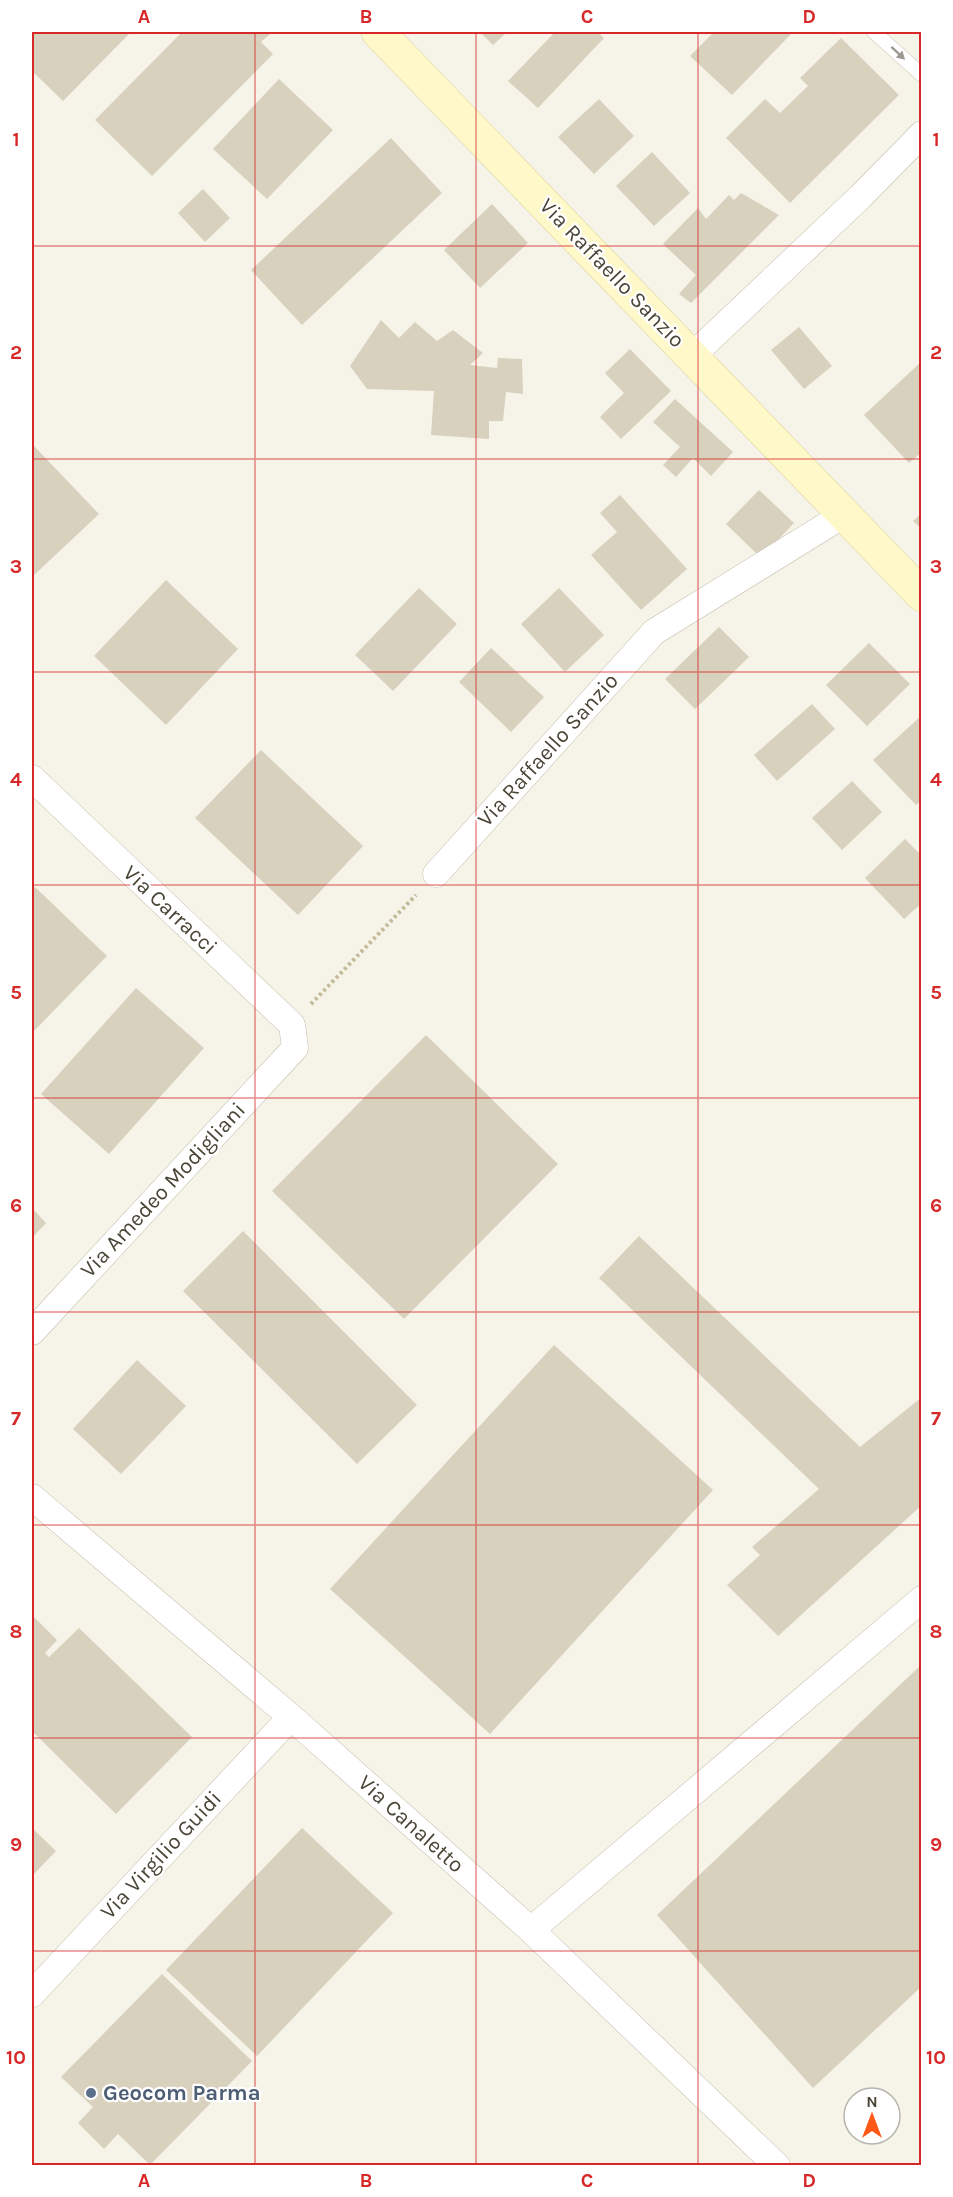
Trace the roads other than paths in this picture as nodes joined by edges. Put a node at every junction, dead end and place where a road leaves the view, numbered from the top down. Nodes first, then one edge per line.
1 (378, 32) edge
2 (874, 32) edge
3 (921, 75) edge
4 (921, 134) edge
5 (692, 356) junction
6 (845, 514) junction
7 (921, 595) edge
8 (32, 778) edge
9 (436, 874) road end
10 (294, 1036) joint
11 (32, 1332) edge
12 (32, 1497) edge
13 (921, 1599) edge
14 (291, 1717) junction
15 (531, 1930) junction
16 (32, 1994) edge
17 (777, 2166) edge

1 - 5 main road, Via Raffaello Sanzio
2 -> 3 lane
4 - 5 street
5 - 6 main road, Via Raffaello Sanzio
6 - 7 main road, Via Raffaello Sanzio
6 - 9 street, Via Raffaello Sanzio
8 - 10 street, Via Carracci
10 - 11 street, Via Amedeo Modigliani
12 - 14 street, Via Canaletto
13 - 15 street
14 - 15 street, Via Canaletto
14 - 16 street, Via Virgilio Guidi
15 - 17 street, Via Canaletto

